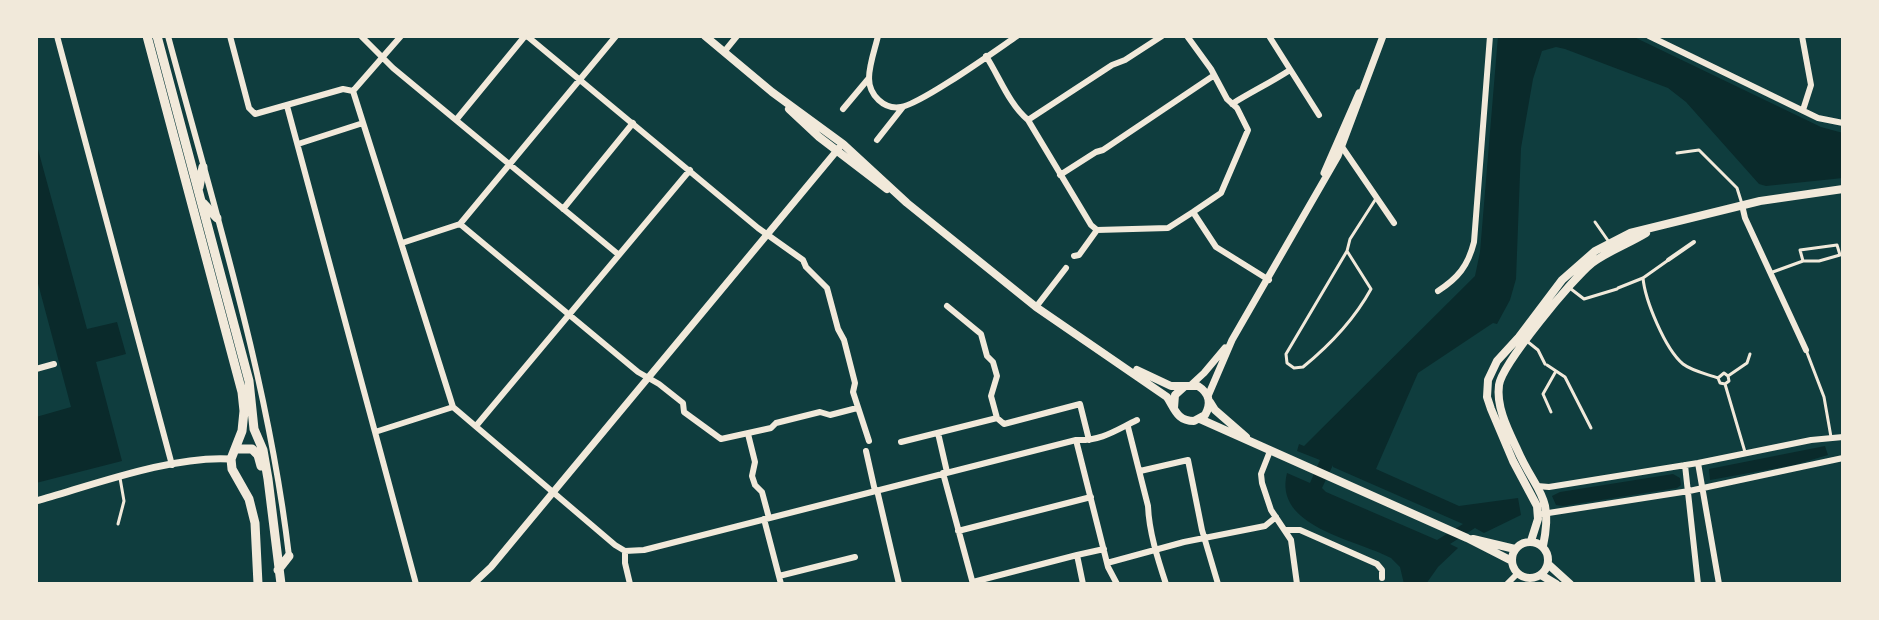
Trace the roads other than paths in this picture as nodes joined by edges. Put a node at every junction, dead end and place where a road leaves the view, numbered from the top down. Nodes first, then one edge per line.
1 (57, 36) edge
2 (147, 36) edge
3 (157, 36) edge
4 (168, 36) edge
5 (230, 36) edge
6 (361, 36) edge
7 (401, 36) edge
8 (526, 36) edge
9 (616, 36) edge
10 (705, 36) edge
11 (737, 36) edge
12 (878, 36) edge
13 (1017, 36) edge
14 (1162, 36) edge
15 (1187, 36) edge
16 (1282, 36) edge
17 (1383, 36) edge
18 (1490, 36) edge
19 (1802, 36) edge
20 (1652, 37) edge
21 (1271, 39) edge
22 (724, 52) junction
23 (986, 56) junction
24 (383, 57) junction
25 (1290, 70) junction
26 (1213, 76) junction
27 (869, 78) junction
28 (580, 79) junction
29 (353, 91) junction
30 (1232, 104) junction
31 (287, 106) junction
32 (903, 107) junction
33 (843, 109) dead end
34 (1803, 110) junction
35 (1319, 115) dead end
36 (456, 120) junction
37 (1028, 120) junction
38 (363, 123) junction
39 (633, 123) junction
40 (1843, 123) edge
41 (877, 140) dead end
42 (298, 144) junction
43 (1340, 144) junction
44 (840, 148) junction
45 (1677, 153) dead end
46 (509, 164) junction
47 (203, 167) junction
48 (690, 170) junction
49 (1060, 175) junction
50 (1843, 189) edge
51 (198, 190) junction
52 (1377, 197) junction
53 (201, 201) junction
54 (1742, 205) junction
55 (563, 209) junction
56 (1193, 212) junction
57 (217, 218) junction
58 (1595, 222) dead end
59 (1394, 223) dead end
60 (460, 224) junction
61 (1097, 230) junction
62 (768, 234) junction
63 (1694, 242) dead end
64 (402, 243) junction
65 (1611, 246) junction
66 (1347, 251) junction
67 (1597, 254) junction
68 (619, 255) junction
69 (1074, 256) dead end
70 (1668, 260) joint
71 (1803, 261) junction
72 (1066, 268) dead end
73 (1770, 273) junction
74 (1643, 278) junction
75 (1269, 280) junction
76 (1568, 286) junction
77 (1438, 291) dead end
78 (947, 306) dead end
79 (1036, 307) junction
80 (570, 315) junction
81 (1523, 339) junction
82 (1232, 340) junction
83 (1806, 350) joint
84 (1750, 354) dead end
85 (1117, 361) junction
86 (54, 364) dead end
87 (36, 369) edge
88 (1556, 371) junction
89 (1728, 376) junction
90 (649, 378) junction
91 (1718, 378) junction
92 (1725, 384) junction
93 (1188, 385) junction
94 (1209, 399) junction
95 (453, 407) junction
96 (857, 408) junction
97 (1174, 408) junction
98 (1551, 412) dead end
99 (997, 418) junction
100 (1200, 419) junction
101 (1137, 420) dead end
102 (476, 426) junction
103 (1128, 427) junction
104 (1591, 428) dead end
105 (375, 432) junction
106 (938, 433) junction
107 (748, 434) junction
108 (1831, 437) junction
109 (1843, 437) edge
110 (1076, 440) junction
111 (1089, 440) junction
112 (869, 441) dead end
113 (901, 442) dead end
114 (1253, 442) junction
115 (235, 449) junction
116 (866, 451) dead end
117 (1270, 451) junction
118 (1745, 453) junction
119 (1843, 458) edge
120 (231, 459) junction
121 (1698, 463) junction
122 (172, 465) junction
123 (1685, 465) junction
124 (1140, 471) junction
125 (945, 473) junction
126 (120, 478) junction
127 (268, 479) junction
128 (1537, 486) junction
129 (1549, 487) junction
130 (1703, 488) junction
131 (876, 490) junction
132 (1689, 491) junction
133 (553, 492) junction
134 (1542, 495) junction
135 (1091, 497) junction
136 (36, 501) edge
137 (1536, 504) junction
138 (1543, 514) junction
139 (1276, 517) junction
140 (767, 519) junction
141 (118, 524) dead end
142 (1286, 530) junction
143 (958, 531) junction
144 (1206, 538) junction
145 (1466, 538) junction
146 (1531, 541) junction
147 (1543, 546) junction
148 (1104, 549) junction
149 (1515, 549) junction
150 (625, 551) junction
151 (1157, 551) junction
152 (1077, 555) junction
153 (289, 556) joint
154 (855, 557) dead end
155 (1512, 561) junction
156 (1107, 563) junction
157 (1548, 564) junction
158 (278, 570) junction
159 (1518, 573) junction
160 (1541, 575) junction
161 (1382, 578) dead end
162 (780, 580) edge
163 (973, 583) edge
164 (258, 584) edge
165 (281, 584) edge
166 (416, 584) edge
167 (473, 584) edge
168 (630, 584) edge
169 (899, 584) edge
170 (1083, 584) edge
171 (1116, 584) edge
172 (1166, 584) edge
173 (1218, 584) edge
174 (1297, 584) edge
175 (1507, 584) edge
176 (1556, 584) edge
177 (1570, 584) edge
178 (1698, 584) edge
179 (1719, 584) edge

1 - 122 street
2 - 115 main road
3 - 51 main road
4 - 47 street
5 - 31 street
6 - 24 street
7 - 24 street
8 - 28 street
8 - 36 street
9 - 28 street
10 - 22 main road
11 - 22 street
12 - 27 street
13 - 23 street
14 - 37 street
15 - 26 street
16 - 21 street
17 - 43 street
18 - 77 street
19 - 34 street
20 - 34 street
21 - 25 street
22 - 44 main road
23 - 32 street
23 - 37 street
24 - 29 street
24 - 36 street
25 - 30 street
25 - 35 street
26 - 30 street
26 - 49 street
27 - 32 street
27 - 33 street
28 - 39 street
28 - 46 street
29 - 31 street
29 - 38 street
30 - 56 street
31 - 42 street
32 - 41 street
34 - 40 street
36 - 46 street
37 - 49 street
38 - 42 street
38 - 64 street
39 - 48 street
39 - 55 street
42 - 105 street
43 - 52 street
43 - 75 street
44 - 62 street
44 - 79 main road
45 - 54 lane
46 - 55 street
46 - 60 street
47 - 51 main road
47 - 57 street
48 - 62 street
48 - 68 street
49 - 61 street
50 - 54 main road
51 - 53 main road
52 - 59 street
52 - 66 lane
53 - 57 main road
53 - 127 main road
54 - 65 main road
54 - 73 street
55 - 68 street
56 - 61 street
56 - 75 street
57 - 153 street
58 - 65 lane
60 - 64 street
60 - 80 street
61 - 69 street
62 - 90 street
62 - 96 street
63 - 70 street
64 - 95 street
65 - 67 main road
66 - 66 lane
67 - 76 main road
67 - 81 main road
68 - 80 street
70 - 74 lane
71 - 71 lane
71 - 73 lane
72 - 79 street
73 - 83 street
74 - 76 lane
74 - 91 lane
75 - 82 street
76 - 81 main road
78 - 99 street
79 - 85 main road
80 - 90 street
80 - 102 street
81 - 88 lane
81 - 128 main road
81 - 137 main road
82 - 93 street
82 - 94 street
83 - 108 lane
84 - 89 lane
85 - 93 main road
85 - 97 main road
86 - 87 street
88 - 98 lane
88 - 104 lane
89 - 91 lane
89 - 92 lane
90 - 107 street
90 - 133 street
91 - 92 lane
92 - 118 lane
93 - 94 main road
93 - 97 main road
94 - 100 main road
94 - 114 main road
95 - 102 street
95 - 105 street
96 - 107 street
96 - 112 street
97 - 100 main road
99 - 106 street
99 - 111 street
100 - 114 main road
101 - 103 street
102 - 133 street
103 - 111 street
103 - 124 street
105 - 166 street
106 - 113 street
106 - 125 street
107 - 140 street
108 - 109 street
108 - 118 street
110 - 111 street
110 - 125 street
110 - 135 street
114 - 117 main road
115 - 120 main road
115 - 127 main road
116 - 131 street
117 - 139 street
117 - 145 main road
118 - 121 street
119 - 130 street
120 - 122 street
120 - 164 main road
121 - 123 street
121 - 130 street
122 - 126 street
123 - 129 street
123 - 132 street
124 - 144 street
124 - 151 street
125 - 131 street
125 - 143 street
126 - 136 street
126 - 141 lane
127 - 158 main road
128 - 129 street
128 - 134 main road
129 - 134 street
130 - 132 street
130 - 179 street
131 - 140 street
131 - 169 street
132 - 138 street
132 - 178 street
133 - 150 street
133 - 167 street
134 - 137 street
134 - 138 main road
135 - 143 street
135 - 148 street
137 - 138 main road
138 - 146 main road
138 - 147 main road
139 - 142 street
139 - 144 street
140 - 150 street
140 - 162 street
142 - 161 street
142 - 174 street
143 - 163 street
144 - 151 street
144 - 173 street
145 - 149 main road
145 - 155 main road
146 - 147 main road
146 - 149 main road
147 - 157 main road
148 - 152 street
148 - 156 street
149 - 155 main road
150 - 168 street
151 - 156 street
151 - 172 street
152 - 163 street
152 - 170 street
153 - 158 main road
154 - 162 street
155 - 159 main road
156 - 171 street
157 - 160 main road
157 - 177 main road
158 - 165 main road
159 - 160 main road
159 - 175 street
160 - 176 main road

